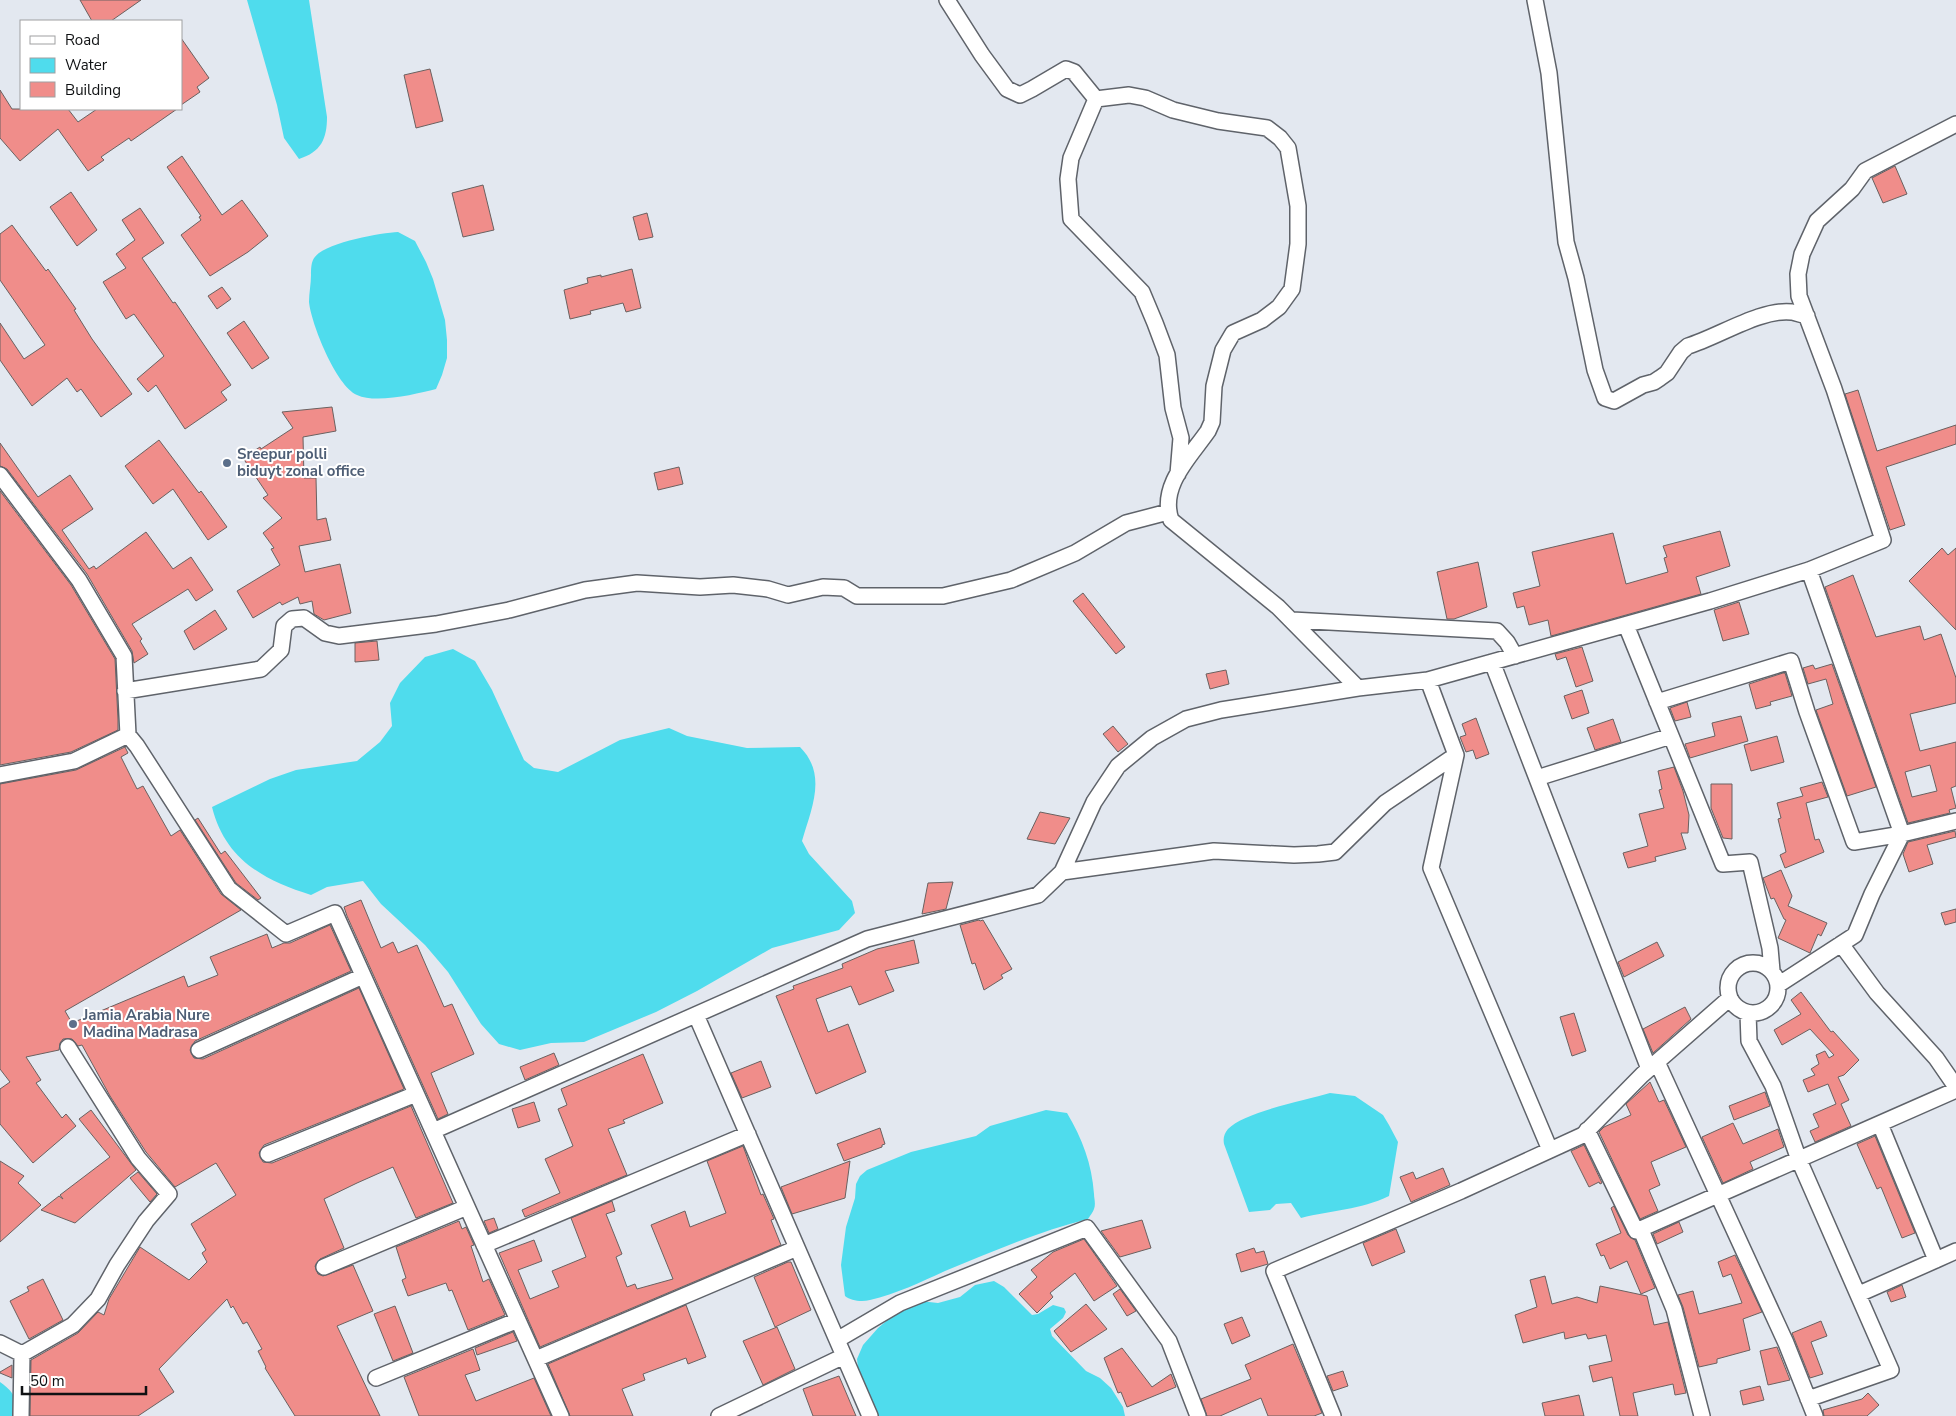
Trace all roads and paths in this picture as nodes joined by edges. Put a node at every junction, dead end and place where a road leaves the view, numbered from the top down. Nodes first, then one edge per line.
1 (947, 0) edge
2 (1535, 0) edge
3 (1096, 99) junction
4 (1956, 124) edge
5 (1807, 316) junction
6 (1178, 474) junction
7 (0, 475) edge
8 (1168, 512) junction
9 (1809, 570) junction
10 (1292, 620) junction
11 (1626, 625) junction
12 (1515, 656) junction
13 (1492, 662) junction
14 (1428, 680) junction
15 (1358, 688) junction
16 (125, 691) junction
17 (1657, 702) junction
18 (128, 735) junction
19 (1671, 736) junction
20 (1456, 754) junction
21 (0, 775) edge
22 (1537, 778) junction
23 (1956, 821) edge
24 (1902, 834) junction
25 (1062, 872) junction
26 (1841, 944) junction
27 (1772, 971) junction
28 (363, 976) junction
29 (1778, 985) junction
30 (1730, 998) junction
31 (1748, 1013) junction
32 (696, 1015) junction
33 (68, 1047) dead end
34 (199, 1050) dead end
35 (1653, 1066) junction
36 (1955, 1093) edge
37 (416, 1094) junction
38 (1880, 1124) junction
39 (1588, 1130) junction
40 (433, 1131) junction
41 (748, 1134) junction
42 (1550, 1150) junction
43 (268, 1154) dead end
44 (1799, 1160) junction
45 (1719, 1195) junction
46 (467, 1208) junction
47 (1641, 1230) junction
48 (484, 1245) junction
49 (797, 1248) junction
50 (1956, 1251) edge
51 (1936, 1260) junction
52 (324, 1267) dead end
53 (1858, 1294) junction
54 (518, 1320) junction
55 (837, 1340) junction
56 (0, 1343) edge
57 (22, 1354) junction
58 (844, 1356) junction
59 (536, 1359) junction
60 (376, 1378) dead end
61 (1808, 1399) junction
62 (20, 1416) edge
63 (561, 1416) edge
64 (719, 1416) edge
65 (870, 1416) edge
66 (1198, 1416) edge
67 (1333, 1416) edge
68 (1702, 1416) edge
69 (1815, 1416) edge

1 - 3 street
2 - 5 street
3 - 6 street
3 - 6 street
4 - 5 street
5 - 9 street
6 - 8 street
7 - 16 street
8 - 10 street
8 - 16 street
9 - 11 street
9 - 24 street
10 - 12 street
10 - 15 street
11 - 12 street
11 - 17 street
12 - 13 street
13 - 14 street
13 - 22 street
14 - 15 street
14 - 20 street
15 - 25 street
16 - 18 street
17 - 19 street
17 - 24 street
18 - 21 street
18 - 28 street
19 - 22 street
19 - 27 street
20 - 25 street
20 - 42 street
22 - 35 street
23 - 24 street
24 - 26 street
25 - 32 street
26 - 29 street
26 - 36 street
27 - 29 street
27 - 30 street
28 - 34 street
28 - 37 street
29 - 31 street
30 - 31 street
30 - 35 street
31 - 44 street
32 - 40 street
32 - 41 street
33 - 57 street
35 - 39 street
35 - 45 street
36 - 38 street
37 - 40 street
37 - 43 street
38 - 44 street
38 - 51 street
39 - 42 street
39 - 47 street
40 - 46 street
41 - 48 street
41 - 49 street
42 - 67 street
44 - 45 street
44 - 53 street
45 - 47 street
45 - 61 street
46 - 48 street
46 - 52 street
47 - 68 street
48 - 54 street
49 - 55 street
49 - 59 street
50 - 51 street
51 - 53 street
53 - 61 street
54 - 59 street
54 - 60 street
55 - 58 street
55 - 66 street
56 - 57 street
57 - 62 street
58 - 64 street
58 - 65 street
59 - 63 street
61 - 69 street

